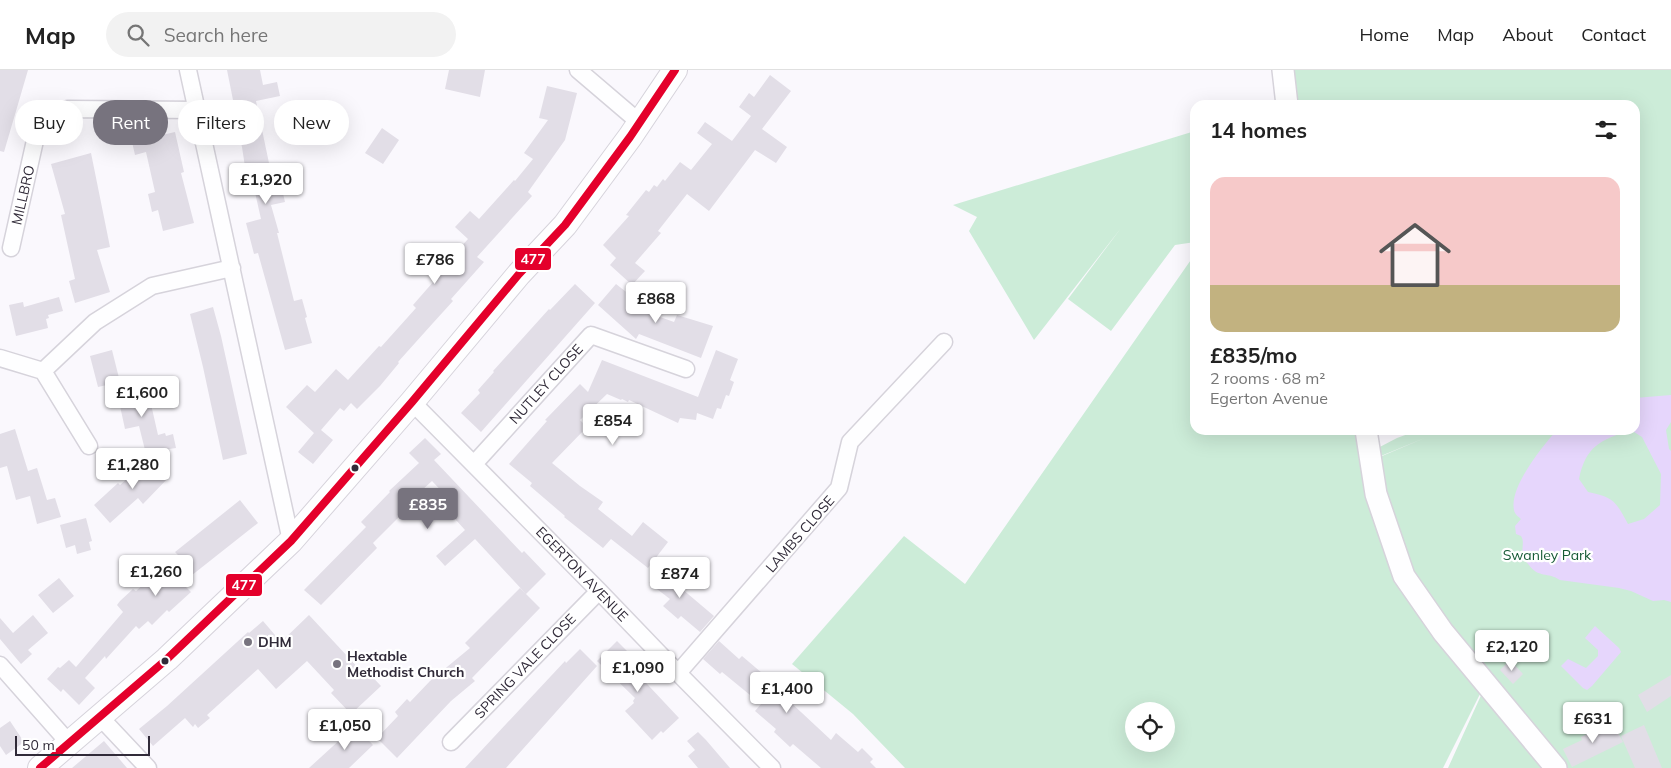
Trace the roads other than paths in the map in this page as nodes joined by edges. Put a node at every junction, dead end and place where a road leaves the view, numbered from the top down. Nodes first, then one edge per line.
1 (188, 70) edge
2 (578, 70) edge
3 (675, 70) edge
4 (1283, 70) edge
5 (196, 100) edge
6 (1286, 100) edge
7 (178, 110) edge
8 (639, 122) junction
9 (206, 145) edge
10 (11, 248) dead end
11 (232, 268) junction
12 (944, 342) dead end
13 (0, 358) edge
14 (686, 368) dead end
15 (43, 372) junction
16 (412, 402) junction
17 (1367, 435) edge
18 (89, 446) dead end
19 (474, 464) junction
20 (291, 541) junction
21 (599, 591) junction
22 (0, 665) edge
23 (678, 674) junction
24 (99, 716) junction
25 (69, 742) junction
26 (452, 742) dead end
27 (767, 766) edge
28 (40, 768) edge
29 (148, 768) edge
30 (1556, 768) edge

1 - 5 street
2 - 8 street
3 - 8 main road
4 - 6 street
7 - 10 street, MILLBRO
8 - 16 main road
9 - 11 street
11 - 15 street
11 - 20 street
12 - 23 street, LAMBS CLOSE
13 - 15 street
14 - 19 street, NUTLEY CLOSE
15 - 18 street
16 - 19 street, EGERTON AVENUE
16 - 20 main road
17 - 30 street
19 - 21 street, EGERTON AVENUE
20 - 24 main road
21 - 23 street, EGERTON AVENUE
21 - 26 street, SPRING VALE CLOSE
22 - 25 street
23 - 27 street, EGERTON AVENUE
24 - 25 main road
24 - 29 street
25 - 28 main road

